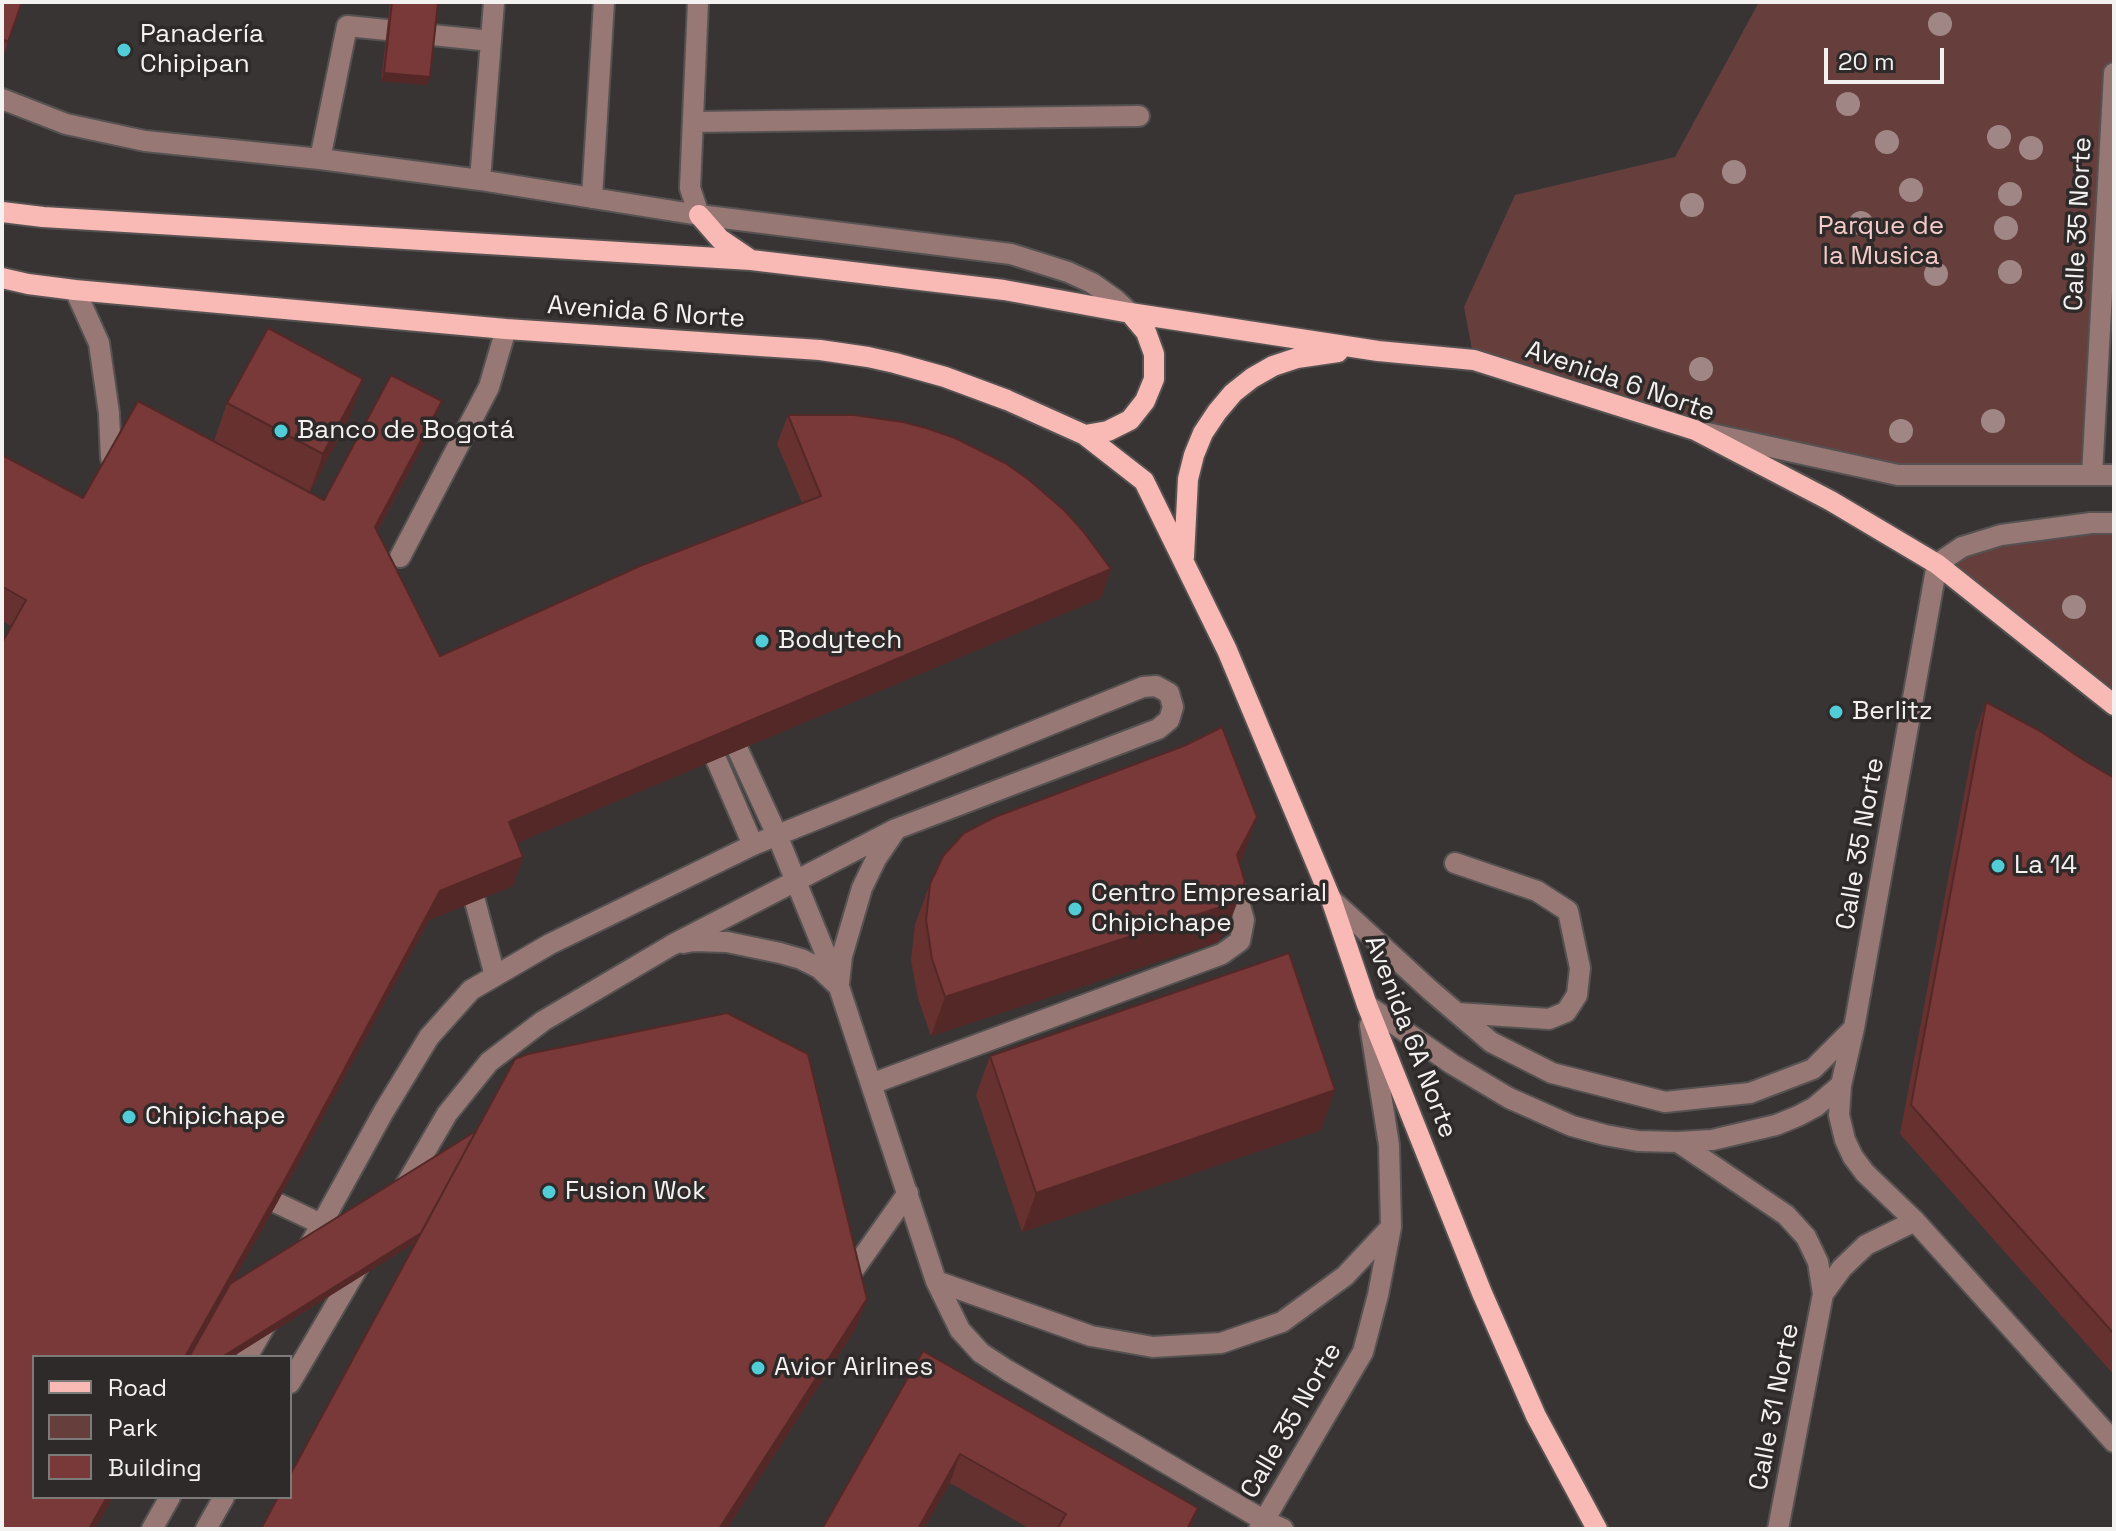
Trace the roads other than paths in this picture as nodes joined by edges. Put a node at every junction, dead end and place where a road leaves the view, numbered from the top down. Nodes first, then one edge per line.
1 (494, 2) edge
2 (604, 2) edge
3 (698, 2) edge
4 (387, 30) edge
5 (432, 35) edge
6 (491, 41) junction
7 (2114, 73) edge
8 (2, 99) edge
9 (1139, 116) dead end
10 (693, 122) junction
11 (320, 159) junction
12 (480, 180) junction
13 (592, 198) junction
14 (2, 212) edge
15 (699, 215) junction
16 (751, 260) junction
17 (2, 278) edge
18 (28, 284) junction
19 (2, 285) edge
20 (75, 290) junction
21 (1130, 313) junction
22 (506, 329) junction
23 (1378, 351) junction
24 (1695, 430) junction
25 (1085, 435) junction
26 (111, 458) edge
27 (2092, 475) junction
28 (2114, 475) edge
29 (2114, 523) edge
30 (400, 557) dead end
31 (1184, 560) junction
32 (1937, 564) junction
33 (2114, 705) edge
34 (738, 750) edge
35 (716, 759) edge
36 (896, 829) junction
37 (777, 835) junction
38 (753, 845) junction
39 (1455, 863) dead end
40 (1232, 878) edge
41 (795, 882) junction
42 (1331, 899) junction
43 (475, 901) edge
44 (672, 945) junction
45 (495, 976) junction
46 (839, 987) junction
47 (1367, 1005) junction
48 (1457, 1013) junction
49 (1854, 1028) junction
50 (871, 1084) junction
51 (1841, 1085) junction
52 (1678, 1142) junction
53 (908, 1193) junction
54 (277, 1203) edge
55 (392, 1208) edge
56 (1915, 1221) junction
57 (321, 1224) junction
58 (1391, 1227) junction
59 (368, 1249) edge
60 (299, 1264) edge
61 (936, 1281) junction
62 (845, 1282) edge
63 (1823, 1294) junction
64 (277, 1304) edge
65 (248, 1355) edge
66 (292, 1380) edge
67 (2114, 1442) edge
68 (169, 1499) edge
69 (223, 1499) edge
70 (1269, 1526) edge
71 (152, 1529) edge
72 (206, 1529) edge
73 (1597, 1529) edge
74 (1778, 1529) edge

1 - 6 street
2 - 13 street
3 - 10 street
4 - 11 street
5 - 6 street
6 - 12 street
7 - 27 street, Calle 35 Norte
8 - 11 street
9 - 10 street
10 - 15 street
11 - 12 street
12 - 13 street
13 - 15 street
14 - 16 main road, Avenida 6 Norte
15 - 16 main road
15 - 21 street
16 - 21 main road, Avenida 6 Norte
17 - 18 main road, Avenida 6 Norte
18 - 19 street, Avenida 6 Norte
18 - 20 main road, Avenida 6 Norte
20 - 22 main road, Avenida 6 Norte
20 - 26 street
21 - 23 main road, Avenida 6 Norte
21 - 25 main road
22 - 25 main road, Avenida 6 Norte
22 - 30 street
23 - 24 main road, Avenida 6 Norte
23 - 31 main road
24 - 27 street
24 - 32 main road, Avenida 6 Norte
25 - 31 main road, Avenida 6 Norte
27 - 28 street
29 - 32 street
31 - 42 main road, Avenida 6A Norte
32 - 33 main road, Avenida 6 Norte
32 - 49 street, Calle 35 Norte
34 - 37 street
35 - 38 street
36 - 37 street
36 - 41 street
36 - 46 street
37 - 38 street
37 - 41 street
38 - 45 street
39 - 48 street
40 - 50 street
41 - 44 street
41 - 46 street
42 - 47 main road, Avenida 6A Norte
42 - 48 street
43 - 45 street
44 - 46 street
44 - 55 street
45 - 57 street
46 - 50 street
47 - 52 street
47 - 58 street, Calle 35 Norte
47 - 73 main road, Avenida 6A Norte
48 - 49 street
49 - 51 street, Calle 35 Norte
50 - 53 street
51 - 52 street
51 - 56 street, Calle 35 Norte
52 - 63 street
53 - 61 street
53 - 62 street
54 - 57 street
56 - 63 street
56 - 67 street, Calle 35 Norte
57 - 60 street
58 - 61 street
58 - 70 street, Calle 35 Norte
59 - 66 street
61 - 70 street
63 - 74 street, Calle 31 Norte
64 - 65 street
68 - 71 street
69 - 72 street

